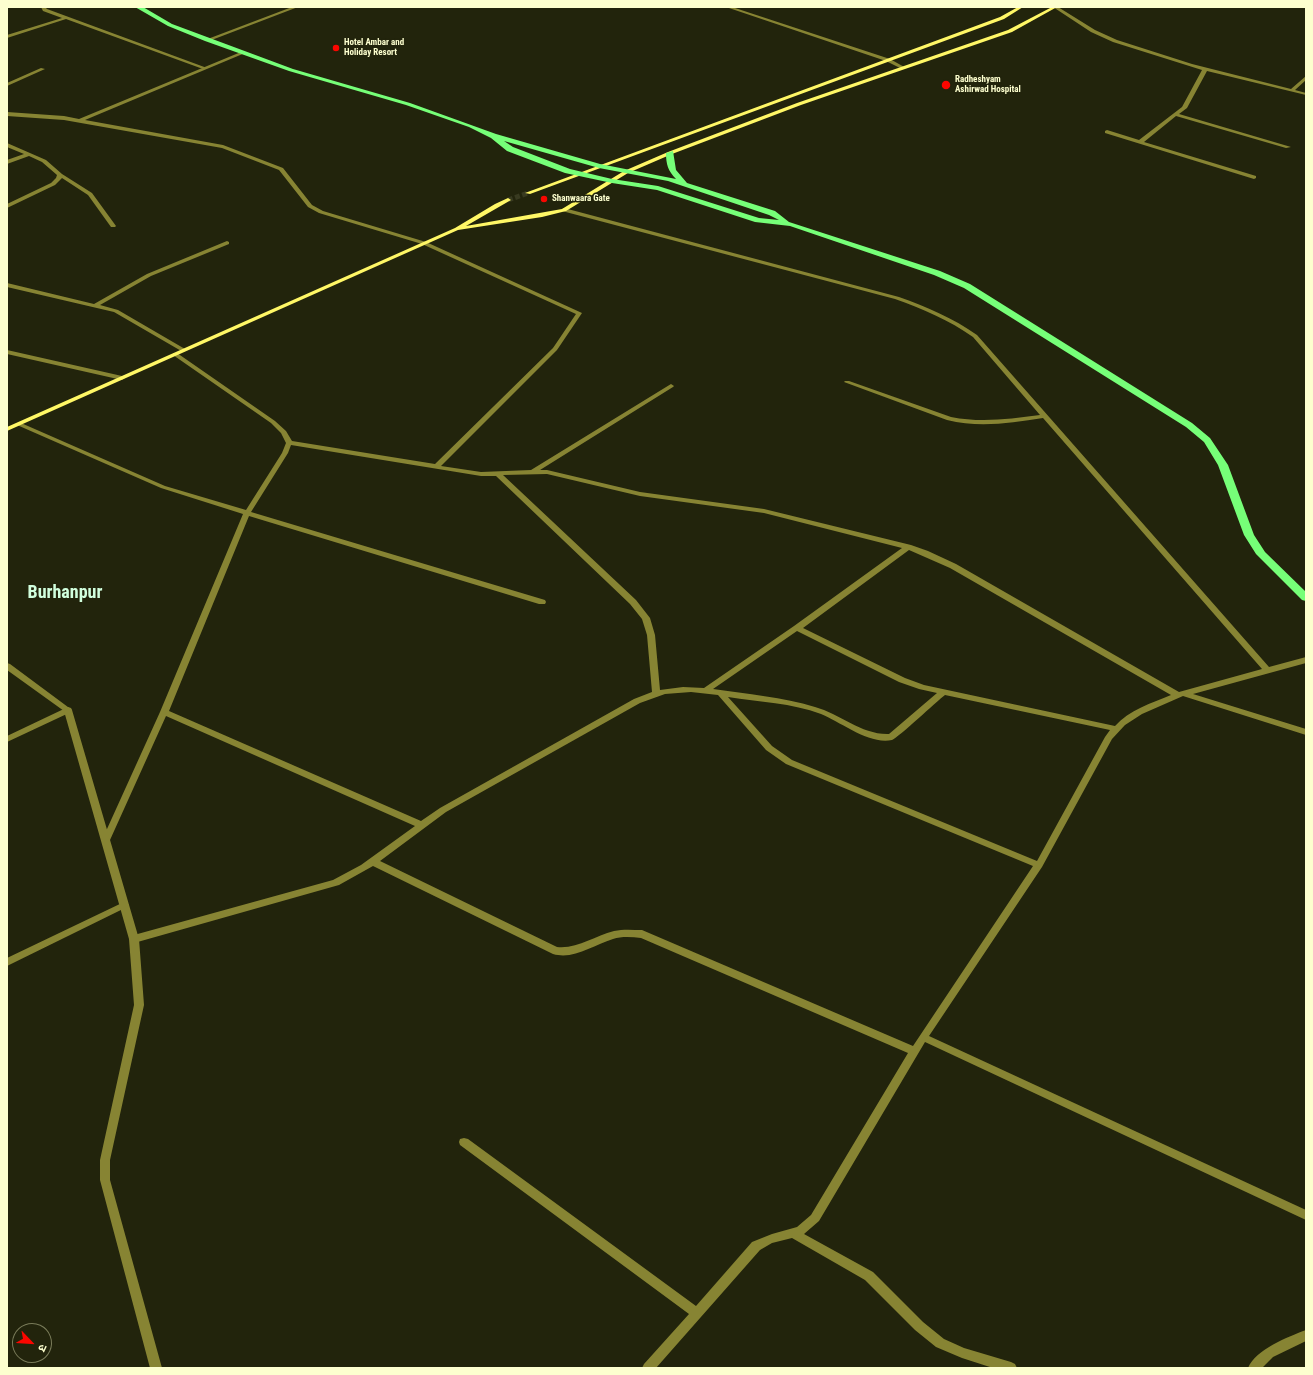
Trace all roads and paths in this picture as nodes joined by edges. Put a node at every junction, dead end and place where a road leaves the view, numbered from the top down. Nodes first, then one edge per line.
1 (43, 7) edge
2 (138, 7) edge
3 (296, 7) edge
4 (728, 7) edge
5 (1021, 7) edge
6 (1055, 7) edge
7 (66, 18) junction
8 (7, 37) edge
9 (207, 40) junction
10 (242, 52) junction
11 (888, 60) junction
12 (205, 68) junction
13 (904, 68) junction
14 (43, 69) dead end
15 (1205, 69) junction
16 (1306, 77) edge
17 (7, 78) edge
18 (14, 82) junction
19 (7, 85) edge
20 (1291, 91) junction
21 (1306, 94) edge
22 (7, 114) edge
23 (1177, 115) junction
24 (79, 121) junction
25 (1106, 132) dead end
26 (494, 136) junction
27 (1140, 142) junction
28 (7, 144) edge
29 (1288, 147) dead end
30 (670, 152) junction
31 (30, 154) junction
32 (7, 162) edge
33 (599, 166) junction
34 (626, 172) junction
35 (579, 174) junction
36 (60, 175) junction
37 (1254, 177) dead end
38 (612, 181) junction
39 (688, 185) junction
40 (528, 193) tunnel mouth
41 (508, 200) tunnel mouth
42 (7, 206) edge
43 (564, 210) junction
44 (791, 224) junction
45 (113, 226) dead end
46 (457, 229) junction
47 (227, 243) dead end
48 (424, 243) junction
49 (7, 285) edge
50 (95, 306) junction
51 (184, 350) junction
52 (7, 352) edge
53 (175, 354) junction
54 (122, 378) junction
55 (847, 382) dead end
56 (671, 386) dead end
57 (1045, 416) junction
58 (19, 424) junction
59 (7, 429) edge
60 (289, 443) junction
61 (436, 467) junction
62 (534, 471) junction
63 (498, 474) junction
64 (247, 513) junction
65 (908, 547) junction
66 (1306, 598) edge
67 (542, 602) dead end
68 (797, 628) junction
69 (1306, 660) edge
70 (7, 666) edge
71 (1267, 670) junction
72 (705, 691) junction
73 (943, 692) junction
74 (656, 693) junction
75 (720, 693) junction
76 (1182, 695) junction
77 (68, 710) junction
78 (164, 712) junction
79 (1117, 729) junction
80 (1306, 732) edge
81 (7, 739) edge
82 (421, 825) junction
83 (106, 840) junction
84 (374, 862) junction
85 (1039, 865) junction
86 (124, 905) junction
87 (134, 939) junction
88 (7, 962) edge
89 (923, 1037) junction
90 (915, 1050) junction
91 (464, 1142) dead end
92 (1306, 1215) edge
93 (794, 1234) junction
94 (697, 1313) junction
95 (1306, 1335) edge
96 (156, 1368) edge
97 (648, 1368) edge
98 (1011, 1368) edge
99 (1254, 1368) edge

1 - 7 street
2 - 9 highway
3 - 9 street
4 - 11 street
5 - 11 main road
6 - 13 main road
6 - 15 street
7 - 8 street
7 - 12 street
9 - 10 highway
10 - 12 street
10 - 26 highway
11 - 13 street
11 - 33 main road
12 - 24 street
13 - 30 main road
14 - 18 street
15 - 20 street
15 - 23 street
16 - 20 street
17 - 18 street
18 - 19 street
20 - 21 street
22 - 24 street
23 - 27 street
23 - 29 street
24 - 48 street
25 - 27 street
26 - 33 highway
26 - 35 highway
27 - 37 street
28 - 31 street
30 - 34 main road
30 - 39 highway
31 - 32 street
31 - 36 street
33 - 34 highway
33 - 35 main road
34 - 38 main road
34 - 39 highway
35 - 38 highway
35 - 40 main road
36 - 42 street
36 - 45 street
38 - 43 main road
38 - 44 highway
39 - 44 highway
41 - 46 main road
43 - 46 main road
43 - 57 street
44 - 66 highway
46 - 48 main road
47 - 50 street
48 - 51 main road
48 - 61 street
49 - 50 street
50 - 51 street
51 - 53 main road
52 - 54 street
53 - 54 main road
53 - 60 street
54 - 58 main road
55 - 57 street
56 - 62 street
57 - 71 street
58 - 59 main road
58 - 64 street
60 - 61 street
60 - 64 street
61 - 63 street
62 - 63 street
62 - 65 street
63 - 74 street
64 - 67 street
64 - 78 street
65 - 68 street
65 - 76 street
68 - 72 street
68 - 73 street
69 - 71 street
70 - 77 street
71 - 76 street
72 - 74 street
72 - 75 street
73 - 75 street
73 - 79 street
74 - 82 street
75 - 85 street
76 - 79 street
76 - 80 street
77 - 81 street
77 - 83 street
78 - 82 street
78 - 83 street
79 - 85 street
82 - 84 street
83 - 86 street
84 - 87 street
84 - 90 street
85 - 89 street
86 - 87 street
86 - 88 street
87 - 96 street
89 - 90 street
89 - 92 street
90 - 93 street
91 - 94 street
93 - 94 street
93 - 98 street
94 - 97 street
95 - 99 street

